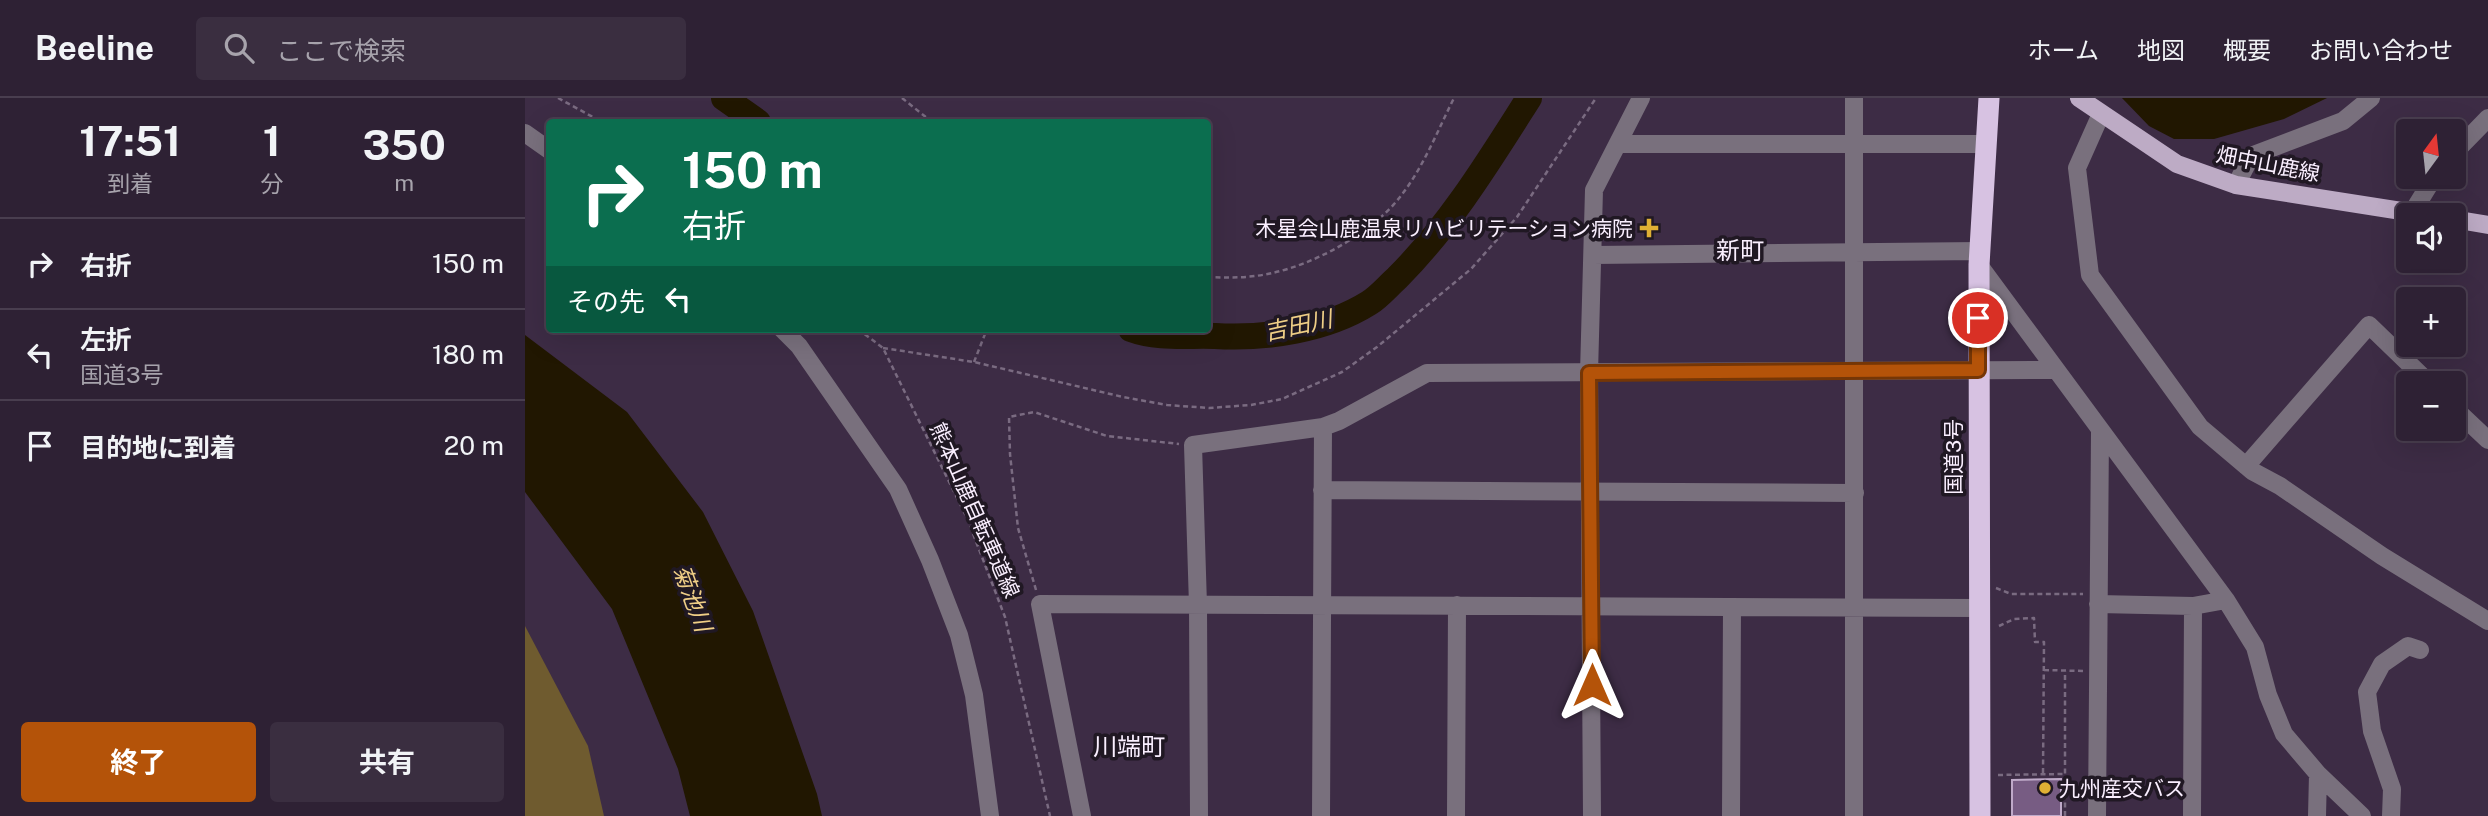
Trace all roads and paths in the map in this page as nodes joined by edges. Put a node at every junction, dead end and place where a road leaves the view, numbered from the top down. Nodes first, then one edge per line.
1 (558, 98) edge
2 (902, 98) edge
3 (1454, 98) edge
4 (1596, 98) edge
5 (1641, 98) edge
6 (1854, 98) edge
7 (1989, 98) edge
8 (2079, 98) edge
9 (2371, 98) edge
10 (2101, 114) junction
11 (2488, 118) edge
12 (596, 119) edge
13 (928, 119) edge
14 (525, 133) edge
15 (2466, 141) edge
16 (1853, 143) junction
17 (1618, 144) junction
18 (1985, 144) junction
19 (546, 148) edge
20 (2237, 185) junction
21 (2396, 210) edge
22 (2466, 221) edge
23 (2487, 224) edge
24 (1853, 252) junction
25 (1593, 255) junction
26 (1979, 258) junction
27 (1211, 277) edge
28 (786, 333) edge
29 (862, 333) edge
30 (985, 333) edge
31 (883, 348) junction
32 (974, 362) junction
33 (1978, 370) junction
34 (2055, 370) junction
35 (2416, 371) edge
36 (1853, 372) junction
37 (1589, 373) junction
38 (2466, 419) edge
39 (1322, 427) junction
40 (2100, 432) junction
41 (2488, 440) edge
42 (1193, 445) junction
43 (2246, 466) junction
44 (1322, 490) junction
45 (1590, 492) junction
46 (1855, 494) junction
47 (1992, 587) dead end
48 (2093, 599) junction
49 (2226, 600) junction
50 (1040, 604) junction
51 (1198, 605) junction
52 (1322, 605) junction
53 (1457, 605) junction
54 (1591, 606) junction
55 (1732, 607) junction
56 (1853, 607) junction
57 (2193, 607) junction
58 (1979, 608) junction
59 (2488, 621) edge
60 (1992, 632) dead end
61 (2420, 650) dead end
62 (2044, 670) junction
63 (2097, 670) junction
64 (2065, 671) junction
65 (2065, 774) junction
66 (2318, 774) junction
67 (1993, 775) dead end
68 (2043, 775) junction
69 (990, 816) edge
70 (1049, 816) edge
71 (1082, 816) edge
72 (1199, 816) edge
73 (1321, 816) edge
74 (1456, 816) edge
75 (1593, 816) edge
76 (1731, 816) edge
77 (1854, 816) edge
78 (1980, 816) edge
79 (2065, 816) edge
80 (2097, 816) edge
81 (2192, 816) edge
82 (2317, 816) edge
83 (2362, 816) edge
84 (2391, 816) edge

1 - 12 path
2 - 13 path
3 - 27 path
4 - 32 path
5 - 17 street
6 - 16 street
7 - 18 highway, 国道3号
8 - 10 main road, 畑中山鹿線
9 - 20 street
10 - 20 main road, 畑中山鹿線
10 - 43 street
11 - 15 street
14 - 19 street
16 - 17 street
16 - 18 street
16 - 24 street
17 - 25 street
18 - 26 highway, 国道3号
20 - 21 main road, 畑中山鹿線
22 - 23 main road
24 - 25 street
24 - 26 street
24 - 36 street
25 - 37 street
26 - 33 highway, 国道3号
26 - 34 street
28 - 69 street
29 - 31 path
30 - 32 path
31 - 32 path
31 - 70 path, 熊本山鹿自転車道線
33 - 34 street
33 - 36 street
33 - 58 highway, 国道3号
34 - 40 street
35 - 43 street
36 - 37 street
36 - 46 street
37 - 39 street
37 - 45 street
38 - 41 street
39 - 42 street
39 - 44 street
40 - 48 street
40 - 49 street
42 - 50 path
42 - 51 street
43 - 59 street
44 - 45 street
44 - 52 street
45 - 46 street
45 - 54 street
46 - 56 street
47 - 48 path
48 - 57 street
48 - 63 street
49 - 57 street
49 - 66 street
50 - 51 street
50 - 71 street
51 - 52 street
51 - 72 street
52 - 53 street
52 - 73 street
53 - 54 street
53 - 74 street
54 - 55 street
54 - 75 street
55 - 56 street
55 - 76 street
56 - 58 street
56 - 77 street
57 - 81 street
58 - 78 highway, 国道3号
60 - 62 path
61 - 84 street
62 - 64 path
62 - 68 path
63 - 64 path
63 - 80 street
64 - 65 path
65 - 68 path
65 - 79 path
66 - 82 street
66 - 83 street
67 - 68 path

